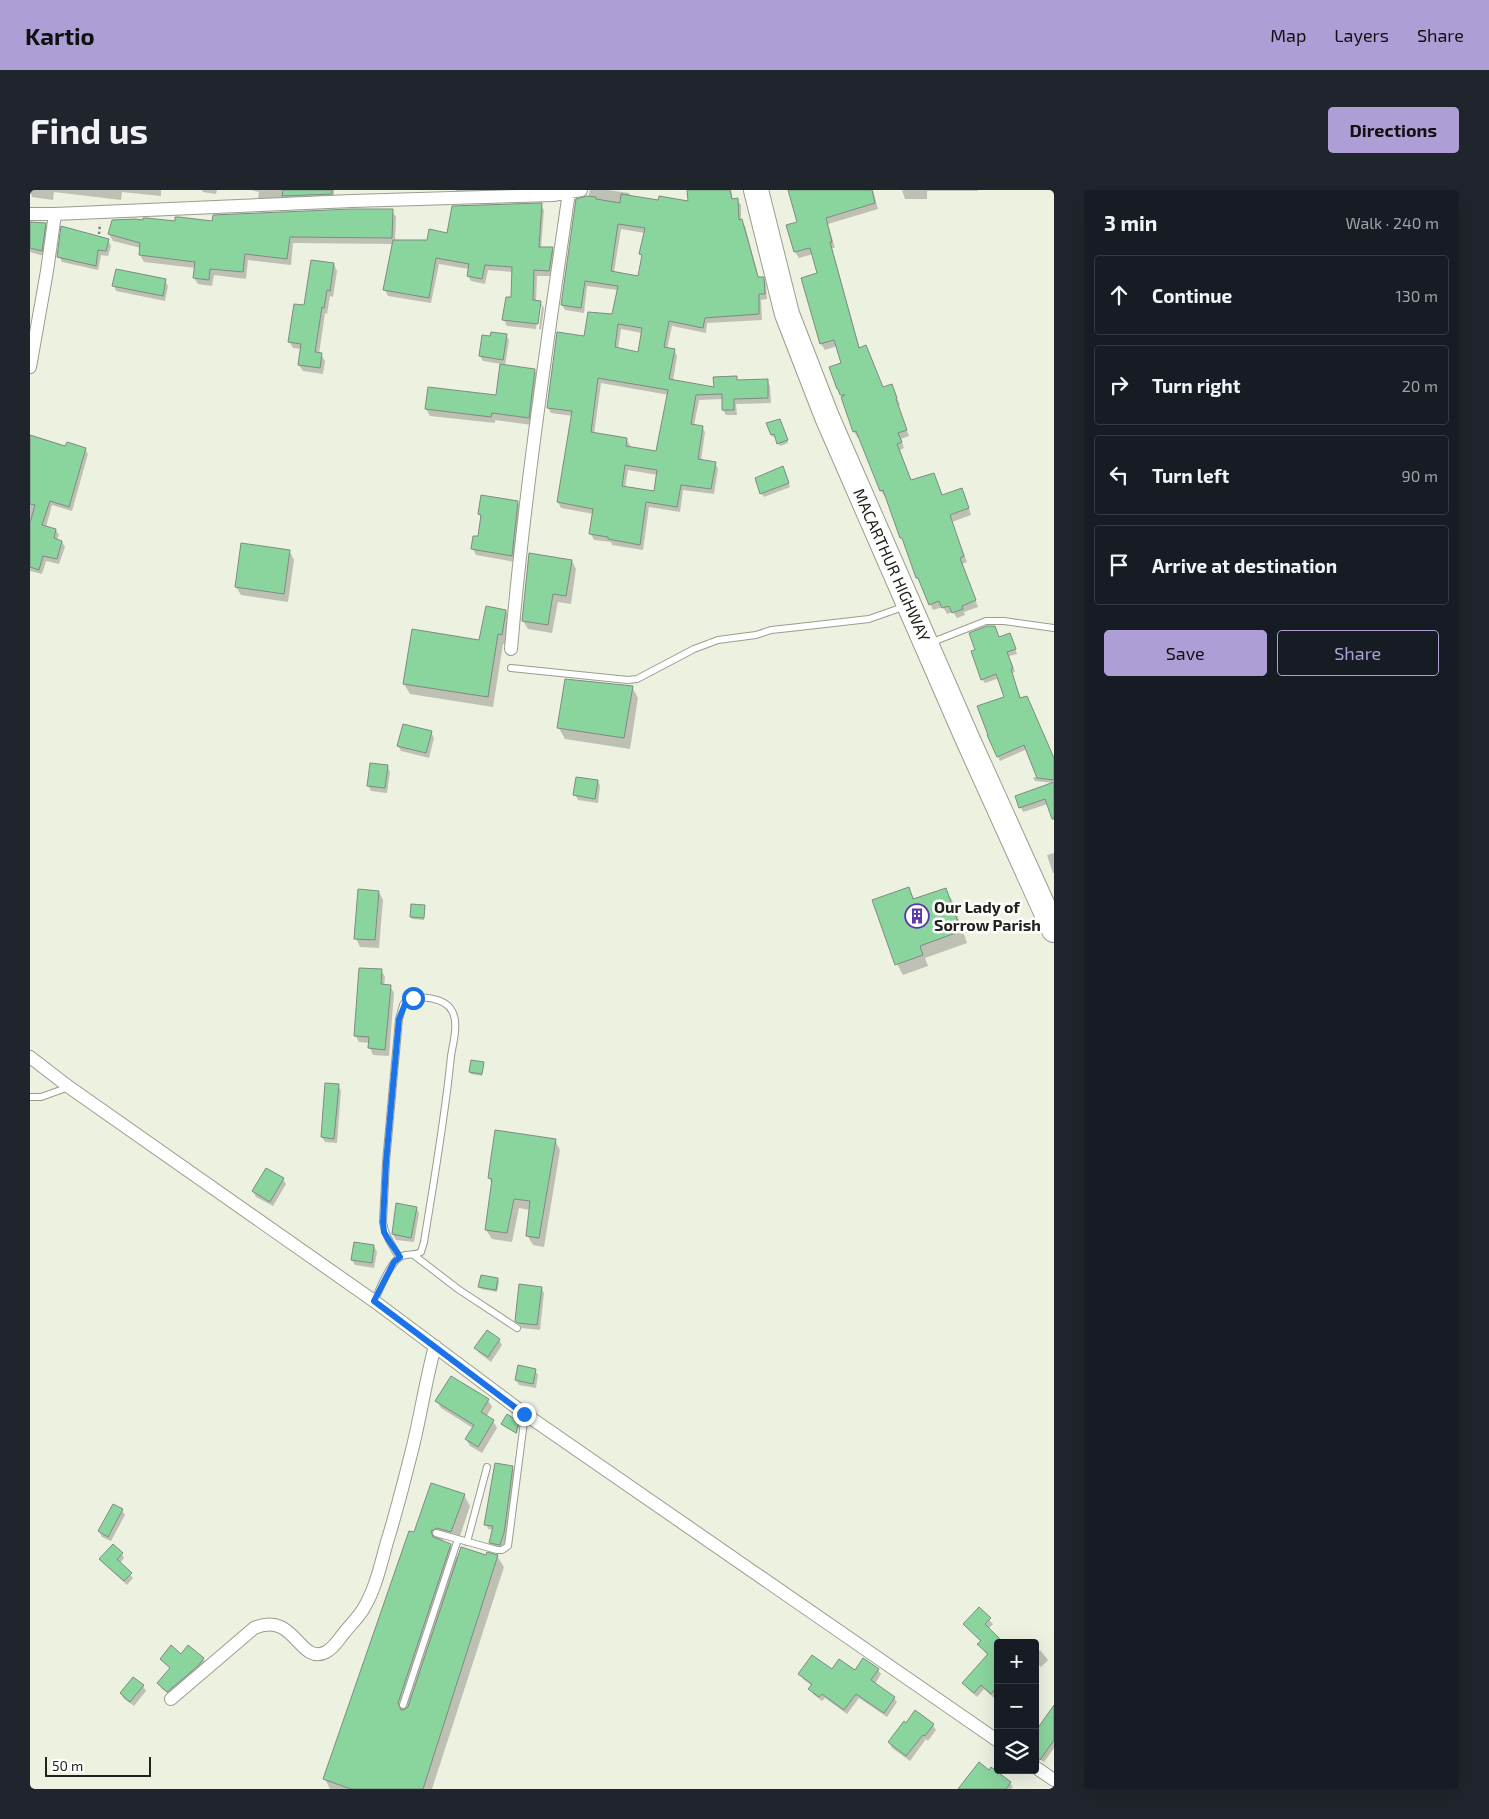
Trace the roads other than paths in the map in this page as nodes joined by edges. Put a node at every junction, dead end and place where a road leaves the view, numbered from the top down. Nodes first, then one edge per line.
1 (756, 190) edge
2 (575, 191) edge
3 (30, 214) edge
4 (55, 214) junction
5 (32, 340) edge
6 (30, 367) edge
7 (909, 605) junction
8 (1054, 628) edge
9 (926, 645) junction
10 (511, 649) dead end
11 (511, 668) dead end
12 (1054, 930) edge
13 (30, 1057) edge
14 (69, 1087) junction
15 (30, 1096) edge
16 (415, 1256) junction
17 (400, 1257) junction
18 (374, 1301) junction
19 (517, 1328) dead end
20 (435, 1346) junction
21 (524, 1414) junction
22 (487, 1467) dead end
23 (436, 1533) dead end
24 (458, 1539) junction
25 (467, 1542) junction
26 (171, 1699) dead end
27 (403, 1705) dead end
28 (994, 1738) edge
29 (1039, 1770) edge
30 (1054, 1780) edge

1 - 7 highway, MACARTHUR HIGHWAY
2 - 4 street
2 - 10 street
3 - 4 street
4 - 5 street
5 - 6 street
7 - 9 highway, MACARTHUR HIGHWAY
7 - 11 lane
8 - 9 lane
9 - 12 highway, MACARTHUR HIGHWAY
13 - 14 street
14 - 15 lane
14 - 18 street
16 - 17 lane
16 - 17 lane
16 - 19 lane
17 - 18 lane
18 - 20 street
20 - 21 street
20 - 26 street
21 - 25 lane
21 - 28 street
22 - 25 lane
23 - 24 lane
24 - 25 lane
24 - 27 lane
29 - 30 street

